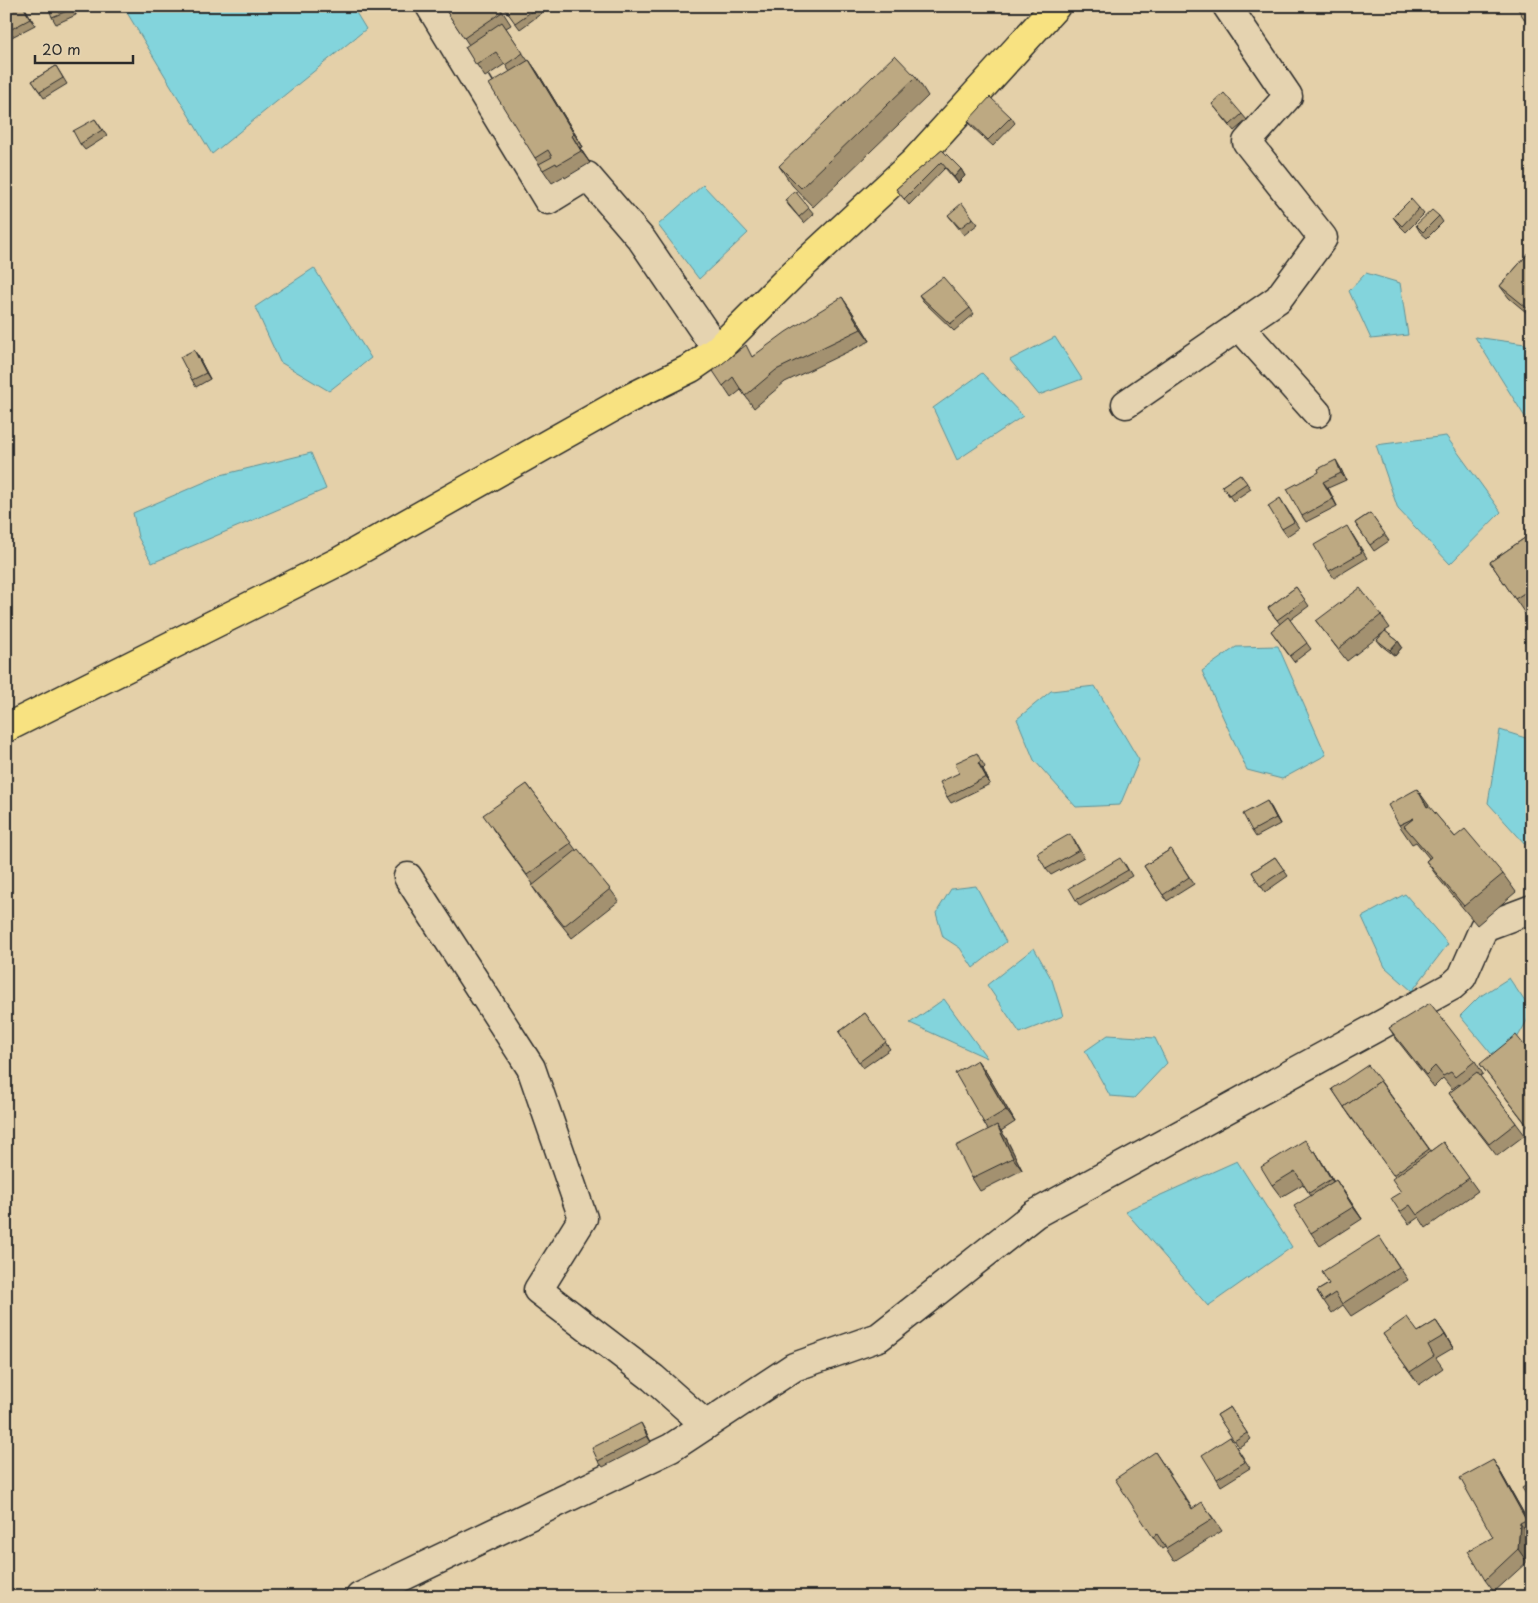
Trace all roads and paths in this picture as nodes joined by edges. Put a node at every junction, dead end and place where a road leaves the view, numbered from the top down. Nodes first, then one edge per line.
1 (430, 6) edge
2 (1056, 6) edge
3 (1227, 6) edge
4 (1239, 326) junction
5 (717, 350) junction
6 (1126, 404) dead end
7 (1317, 413) dead end
8 (6, 728) edge
9 (408, 877) dead end
10 (1532, 909) edge
11 (706, 1425) junction
12 (360, 1597) edge

1 - 5 street
2 - 5 main road
3 - 4 street
4 - 6 street
4 - 7 street
5 - 8 main road
9 - 11 street
10 - 11 street
11 - 12 street

